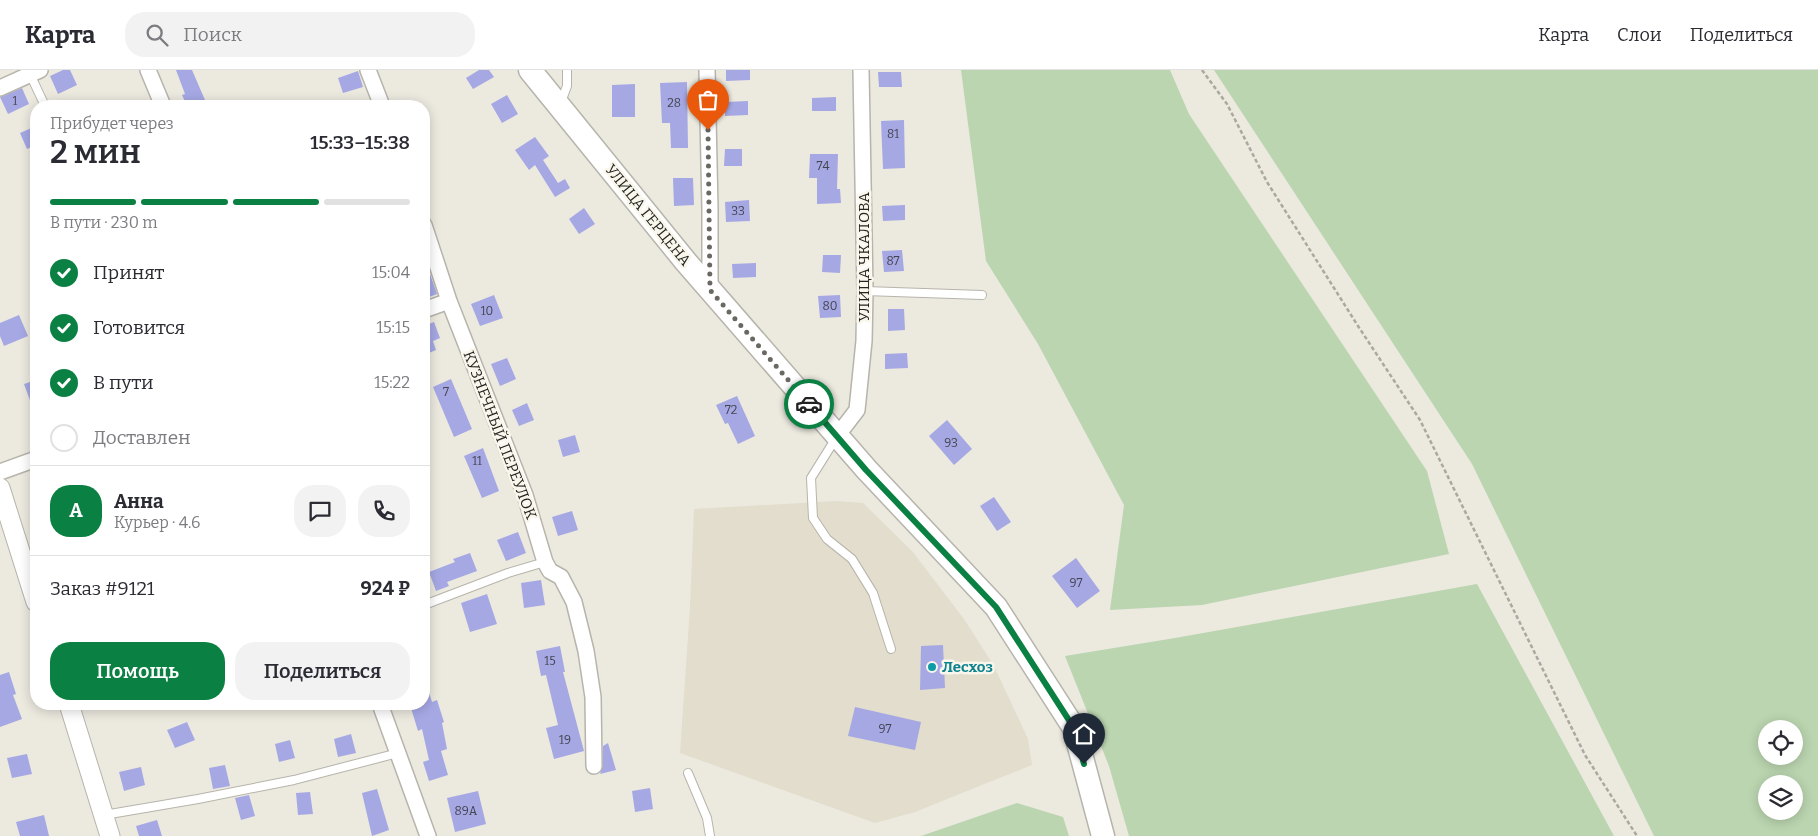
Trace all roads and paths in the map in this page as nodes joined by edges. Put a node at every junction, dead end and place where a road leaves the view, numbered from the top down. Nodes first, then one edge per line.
1 (148, 70) edge
2 (368, 70) edge
3 (530, 70) edge
4 (567, 70) edge
5 (707, 70) edge
6 (861, 70) edge
7 (1202, 70) edge
8 (35, 72) edge
9 (0, 88) edge
10 (43, 100) edge
11 (160, 100) edge
12 (380, 100) edge
13 (560, 106) junction
14 (430, 243) edge
15 (710, 290) junction
16 (865, 290) junction
17 (982, 295) dead end
18 (449, 301) junction
19 (430, 308) edge
20 (837, 436) junction
21 (30, 461) edge
22 (0, 472) edge
23 (0, 488) edge
24 (544, 562) junction
25 (30, 583) edge
26 (430, 603) edge
27 (891, 649) dead end
28 (71, 710) edge
29 (382, 710) edge
30 (398, 753) junction
31 (594, 766) dead end
32 (688, 773) dead end
33 (104, 815) junction
34 (110, 836) edge
35 (428, 836) edge
36 (710, 836) edge
37 (1103, 836) edge
38 (1637, 836) edge

1 - 11 street
2 - 12 street
3 - 13 main road, УЛИЦА ГЕРЦЕНА
4 - 13 lane
5 - 15 street
6 - 16 street, УЛИЦА ЧКАЛОВА
7 - 38 path
8 - 9 street
8 - 10 lane
13 - 15 main road, УЛИЦА ГЕРЦЕНА
14 - 18 street, КУЗНЕЧНЫЙ ПЕРЕУЛОК
15 - 20 main road, УЛИЦА ГЕРЦЕНА
16 - 17 lane
16 - 20 street, УЛИЦА ЧКАЛОВА
18 - 19 street
18 - 24 street, КУЗНЕЧНЫЙ ПЕРЕУЛОК
20 - 27 lane
20 - 37 main road, УЛИЦА ГЕРЦЕНА
21 - 22 street
23 - 25 street
24 - 26 lane
24 - 31 street
28 - 33 street
29 - 30 street
30 - 33 lane
30 - 35 street
32 - 36 lane
33 - 34 street

